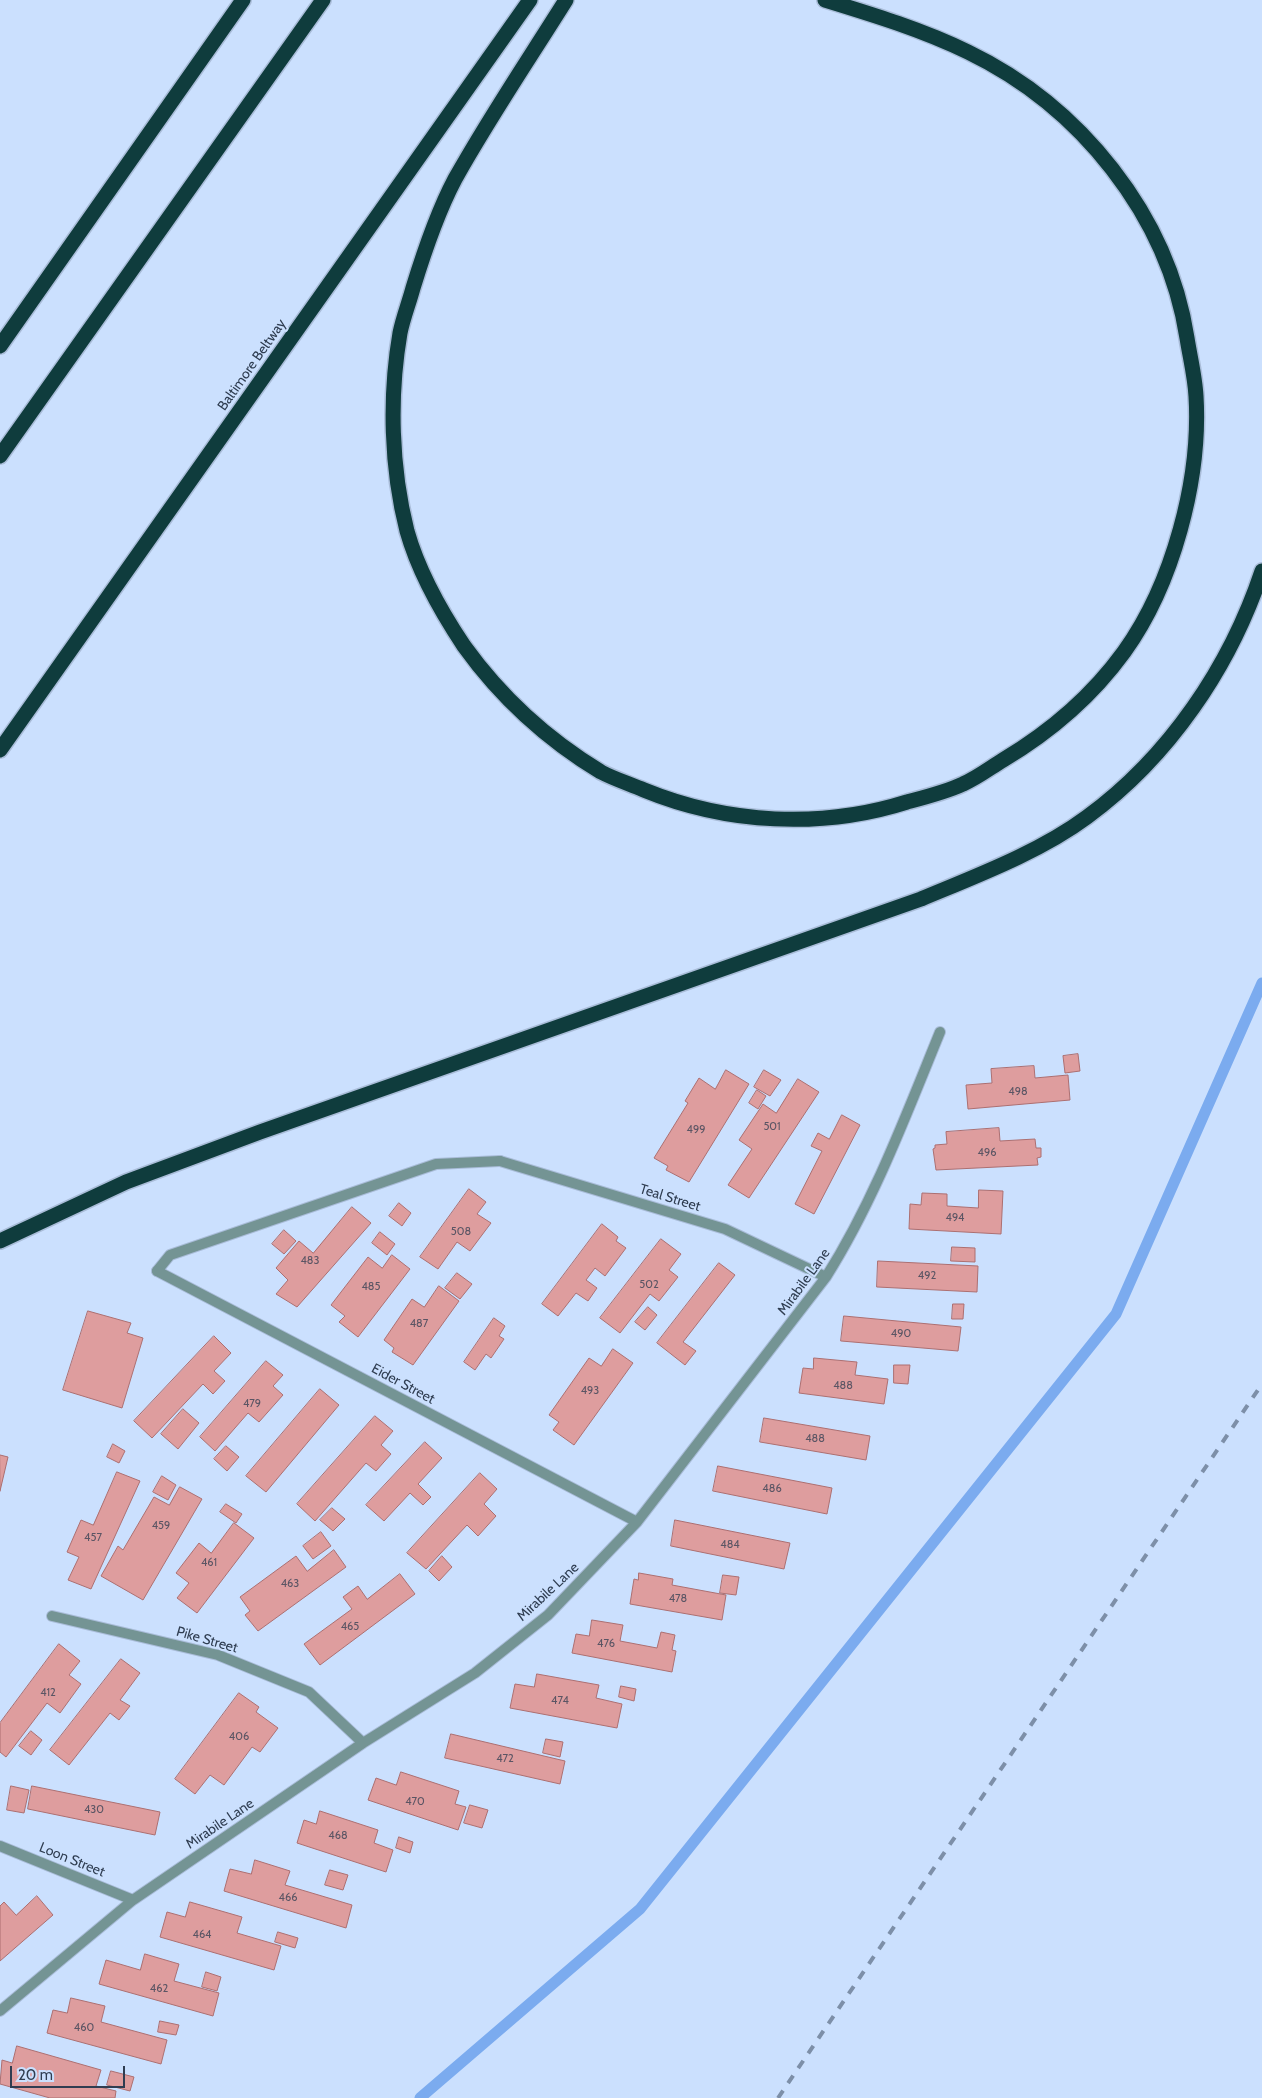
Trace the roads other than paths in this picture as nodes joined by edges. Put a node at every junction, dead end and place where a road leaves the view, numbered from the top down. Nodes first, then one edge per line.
1 (243, 0) edge
2 (323, 0) edge
3 (530, 0) edge
4 (566, 0) edge
5 (825, 0) edge
6 (0, 346) edge
7 (0, 456) edge
8 (1262, 571) edge
9 (0, 750) edge
10 (940, 1032) dead end
11 (0, 1241) edge
12 (156, 1271) joint
13 (826, 1277) junction
14 (637, 1522) junction
15 (52, 1616) dead end
16 (362, 1743) junction
17 (0, 1846) edge
18 (134, 1900) junction
19 (0, 2011) edge

1 - 6 highway
2 - 7 highway
3 - 9 highway, Baltimore Beltway
4 - 5 highway
8 - 11 highway
10 - 13 street, Mirabile Lane
12 - 13 street, Teal Street
12 - 14 street, Eider Street
13 - 14 street, Mirabile Lane
14 - 16 street, Mirabile Lane
15 - 16 street, Pike Street
16 - 18 street, Mirabile Lane
17 - 18 street, Loon Street
18 - 19 street, Mirabile Lane

